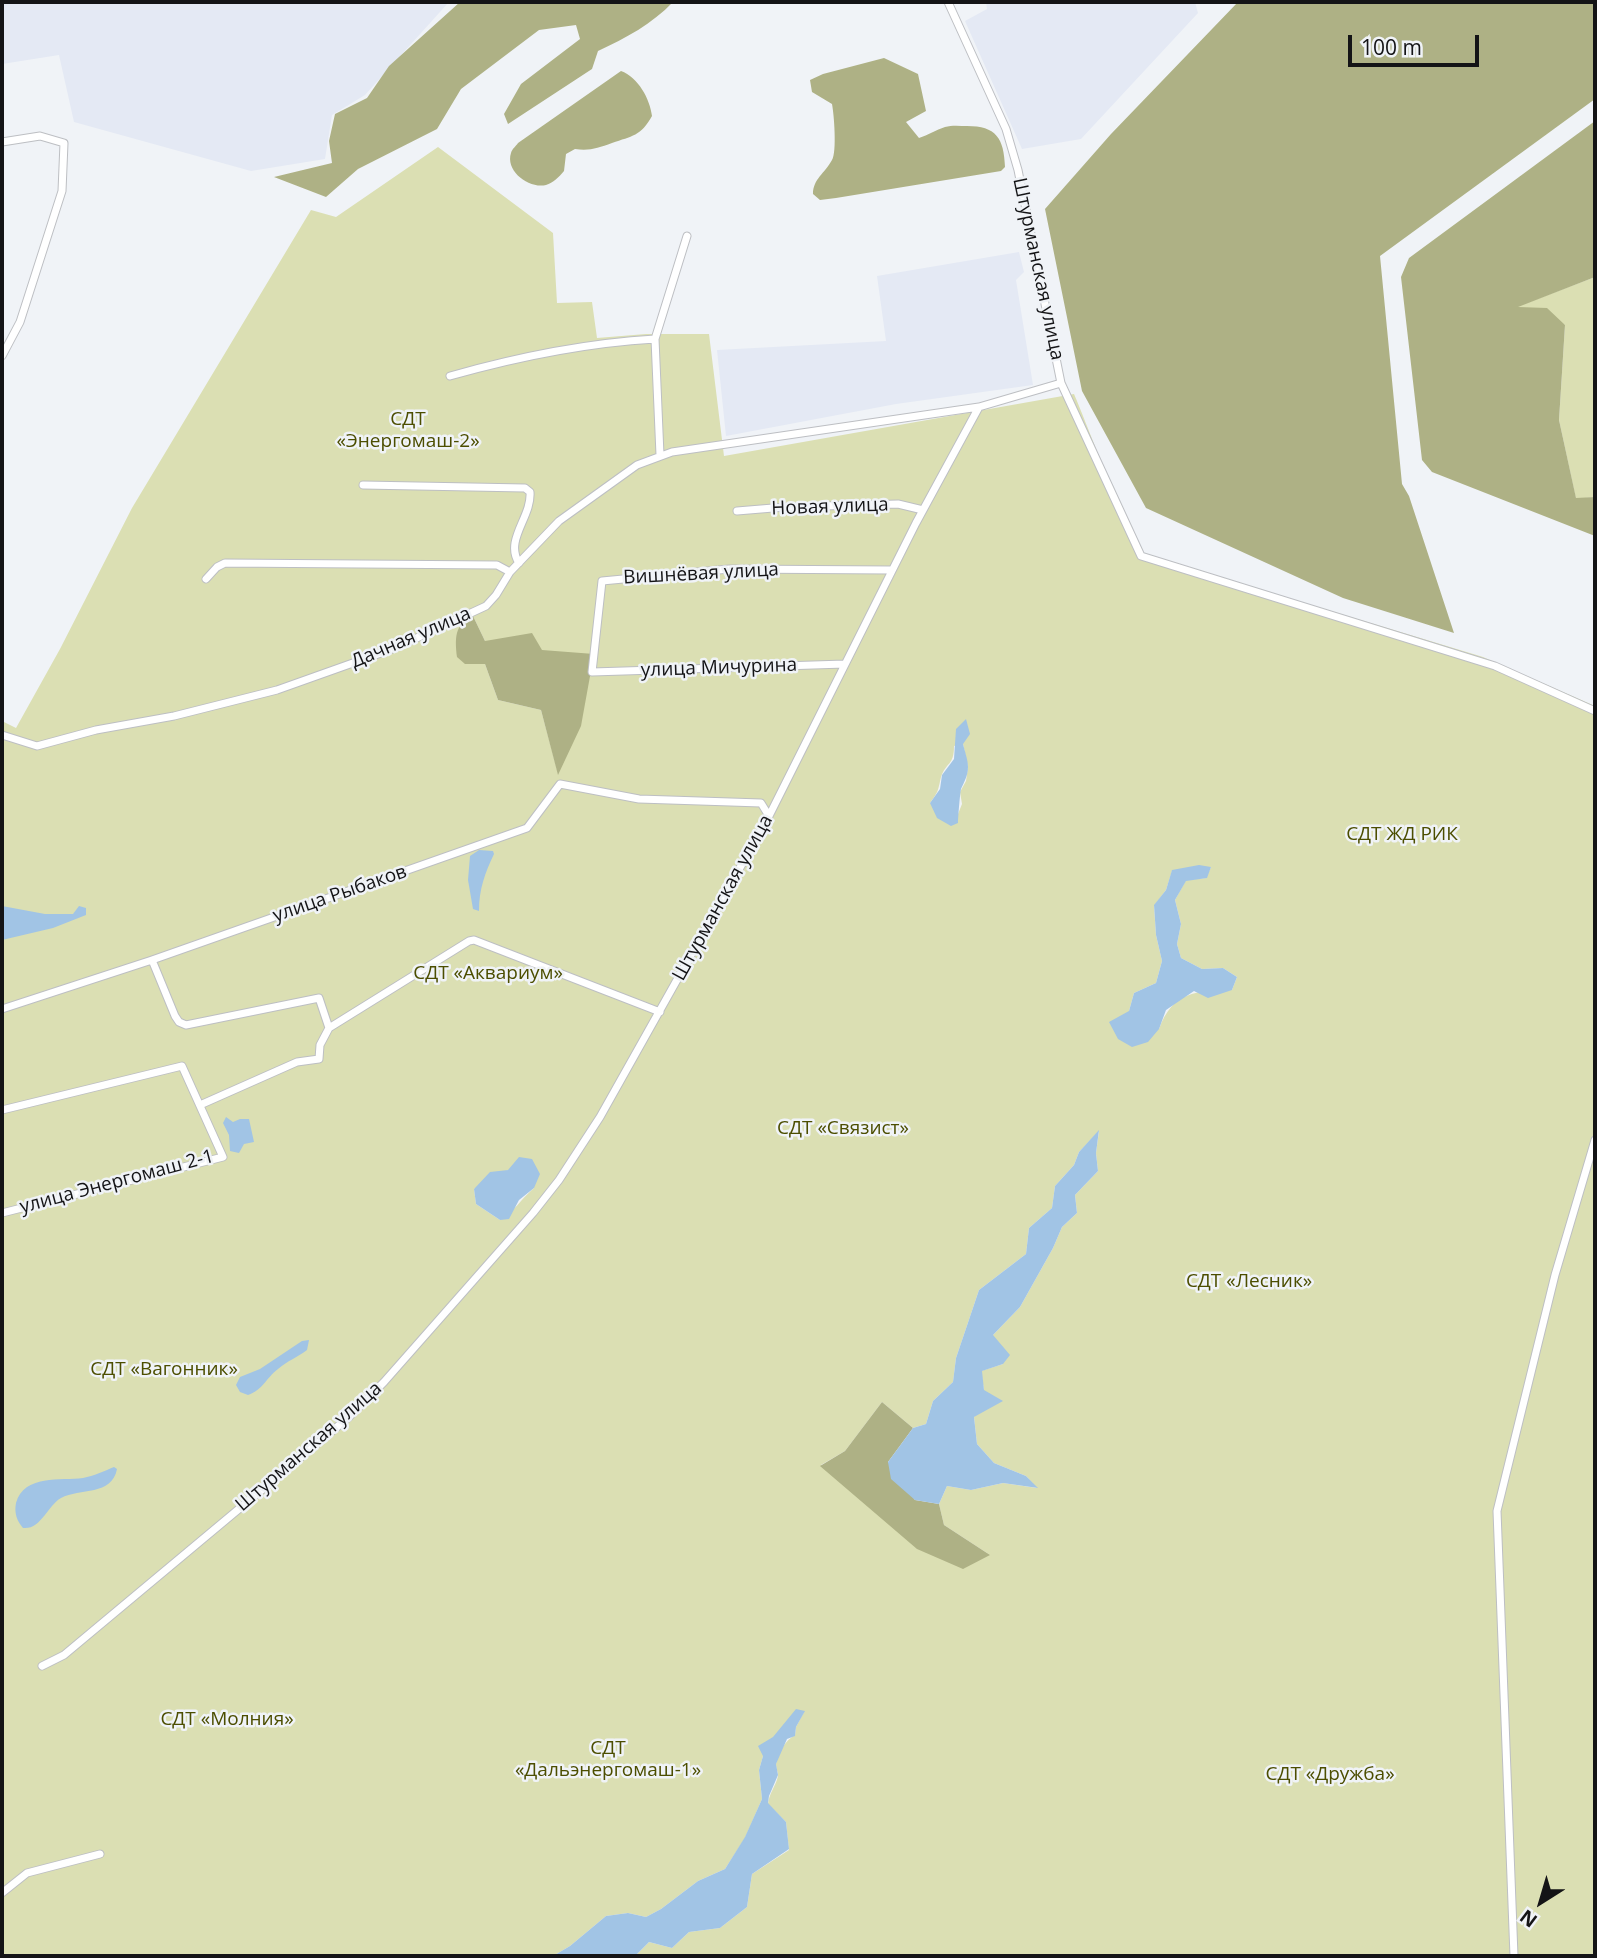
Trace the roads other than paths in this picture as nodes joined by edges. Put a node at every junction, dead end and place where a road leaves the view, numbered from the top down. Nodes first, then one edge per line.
1 (948, 2) edge
2 (2, 142) edge
3 (687, 236) dead end
4 (655, 339) junction
5 (2, 356) edge
6 (450, 376) dead end
7 (1061, 383) junction
8 (979, 407) junction
9 (660, 455) junction
10 (363, 485) dead end
11 (923, 510) junction
12 (737, 511) dead end
13 (519, 563) junction
14 (892, 570) junction
15 (510, 572) junction
16 (206, 579) dead end
17 (845, 664) junction
18 (592, 672) joint
19 (1595, 711) edge
20 (2, 735) edge
21 (769, 816) junction
22 (152, 960) junction
23 (2, 1009) edge
24 (660, 1012) junction
25 (330, 1028) junction
26 (200, 1105) junction
27 (2, 1110) edge
28 (1595, 1140) edge
29 (2, 1213) edge
30 (42, 1666) dead end
31 (100, 1854) dead end
32 (2, 1892) edge
33 (1514, 1956) edge

1 - 7 street, Штурманская улица
2 - 5 street
3 - 4 street
4 - 6 street
4 - 9 street
7 - 8 street, Штурманская улица
7 - 19 street
8 - 9 street, Дачная улица
8 - 11 street, Штурманская улица
9 - 13 street, Дачная улица
10 - 13 street
11 - 12 street, Новая улица
11 - 14 street, Штурманская улица
13 - 15 street, Дачная улица
14 - 17 street, Штурманская улица
14 - 18 street, Вишнёвая улица
15 - 16 street
15 - 20 street, Дачная улица
17 - 18 street, улица Мичурина
17 - 21 street, Штурманская улица
21 - 22 street, улица Рыбаков
21 - 24 street, Штурманская улица
22 - 23 street, улица Рыбаков
22 - 25 street
24 - 25 street
24 - 30 street, Штурманская улица
25 - 26 street
26 - 27 street
26 - 29 street, улица Энергомаш 2-1
28 - 33 street
31 - 32 street

